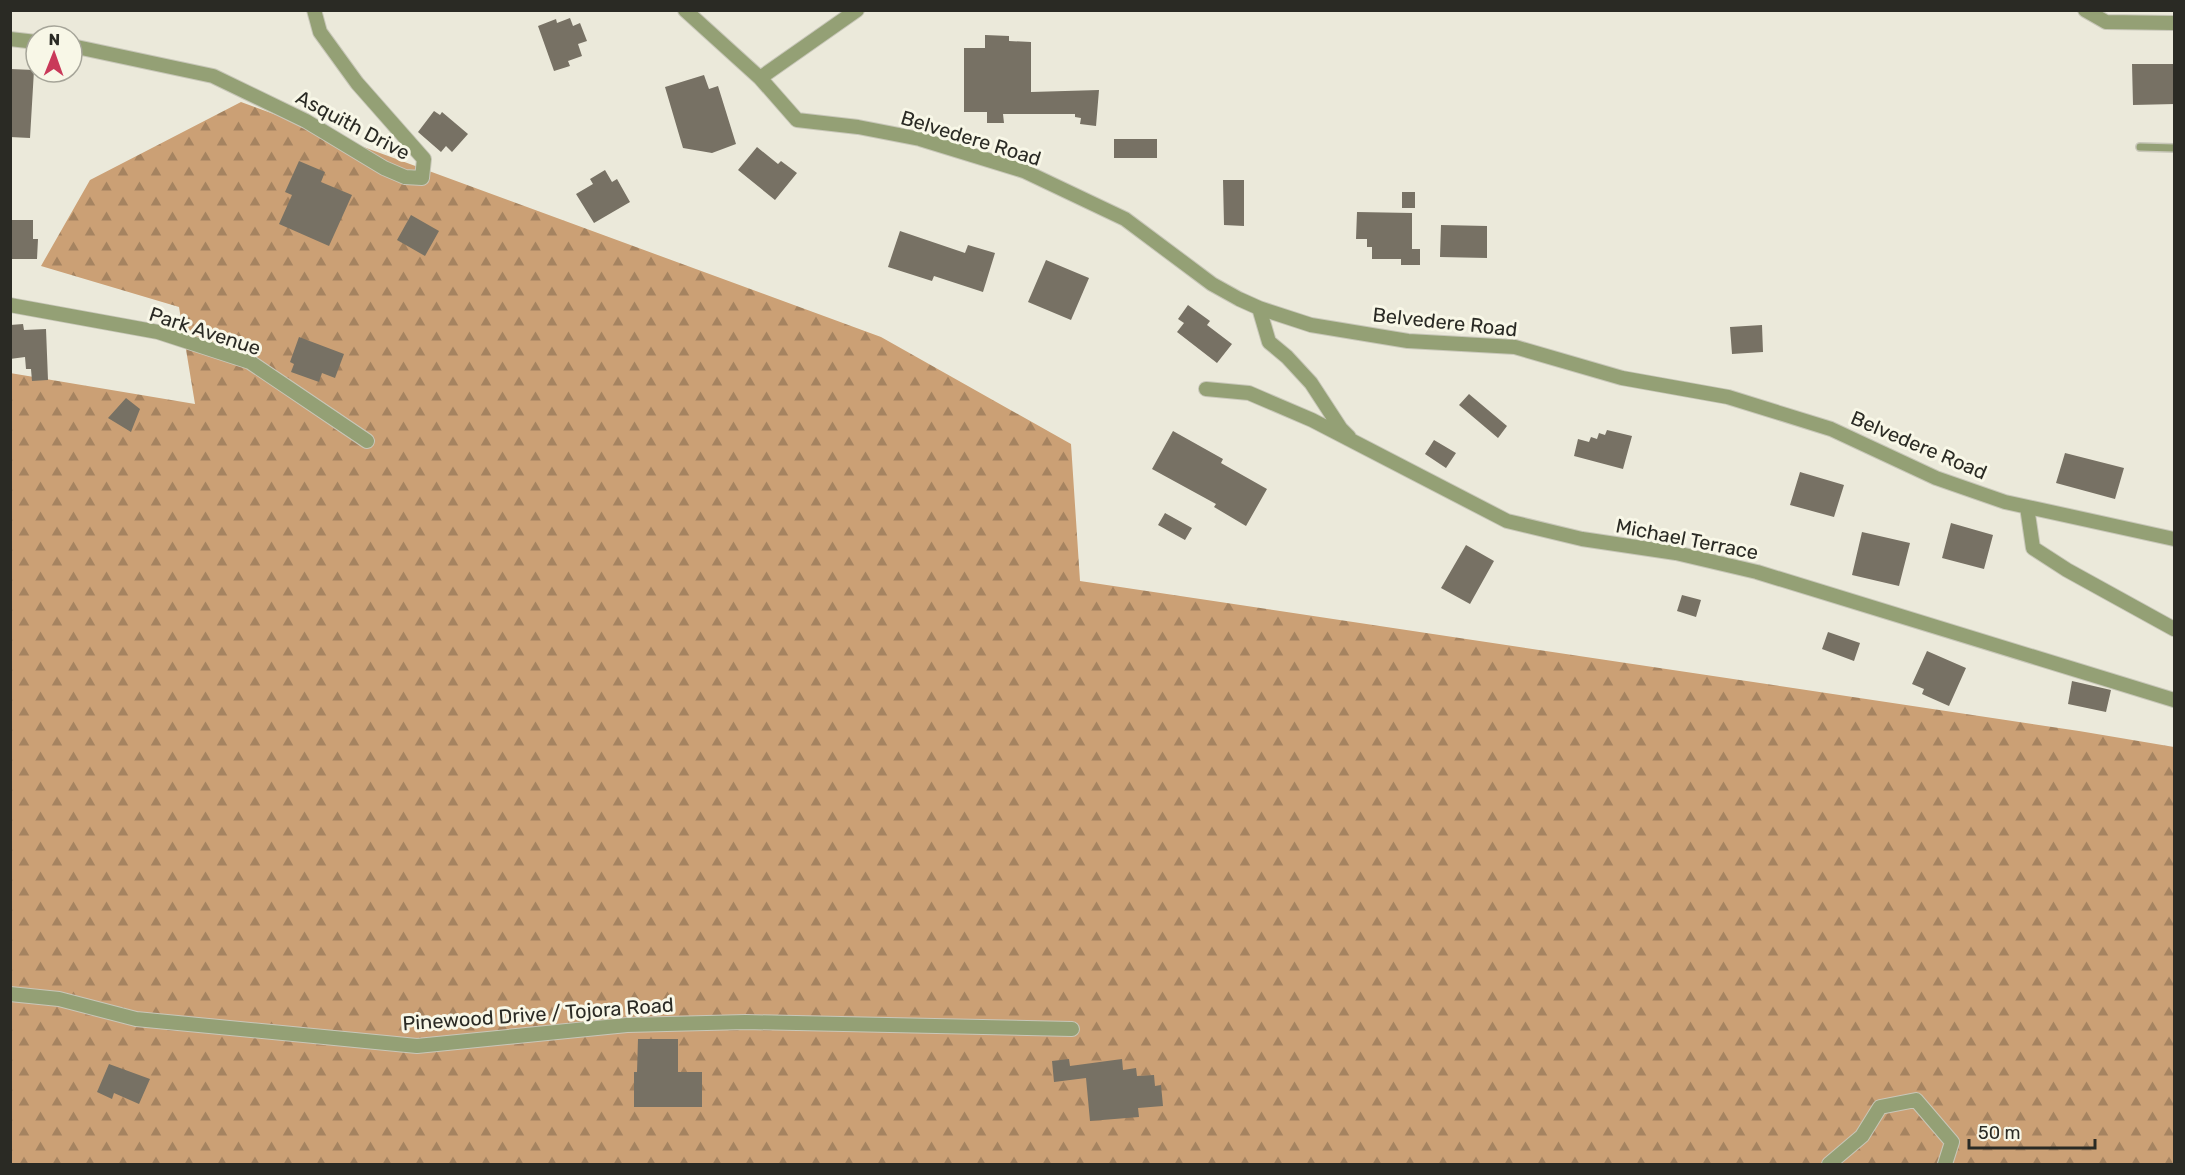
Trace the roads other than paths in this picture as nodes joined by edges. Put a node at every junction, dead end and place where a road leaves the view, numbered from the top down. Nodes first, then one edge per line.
1 (314, 10) edge
2 (685, 10) edge
3 (857, 10) edge
4 (2085, 10) edge
5 (2175, 22) edge
6 (84, 49) edge
7 (760, 78) junction
8 (2140, 147) dead end
9 (2175, 148) edge
10 (10, 305) edge
11 (1259, 308) junction
12 (1206, 389) dead end
13 (367, 441) dead end
14 (1356, 444) junction
15 (2027, 507) junction
16 (2175, 539) edge
17 (2175, 630) edge
18 (2175, 700) edge
19 (10, 994) edge
20 (1072, 1029) dead end
21 (1829, 1164) edge
22 (1945, 1164) edge

1 - 6 street, Asquith Drive
2 - 7 street
3 - 7 street
4 - 5 street
7 - 11 street, Belvedere Road
8 - 9 lane
10 - 13 street, Park Avenue
11 - 14 street
11 - 15 street, Belvedere Road
12 - 14 street, Michael Terrace
14 - 18 street, Michael Terrace
15 - 16 street, Belvedere Road
15 - 17 street
19 - 20 street, Pinewood Drive / Tojora Road
21 - 22 street

